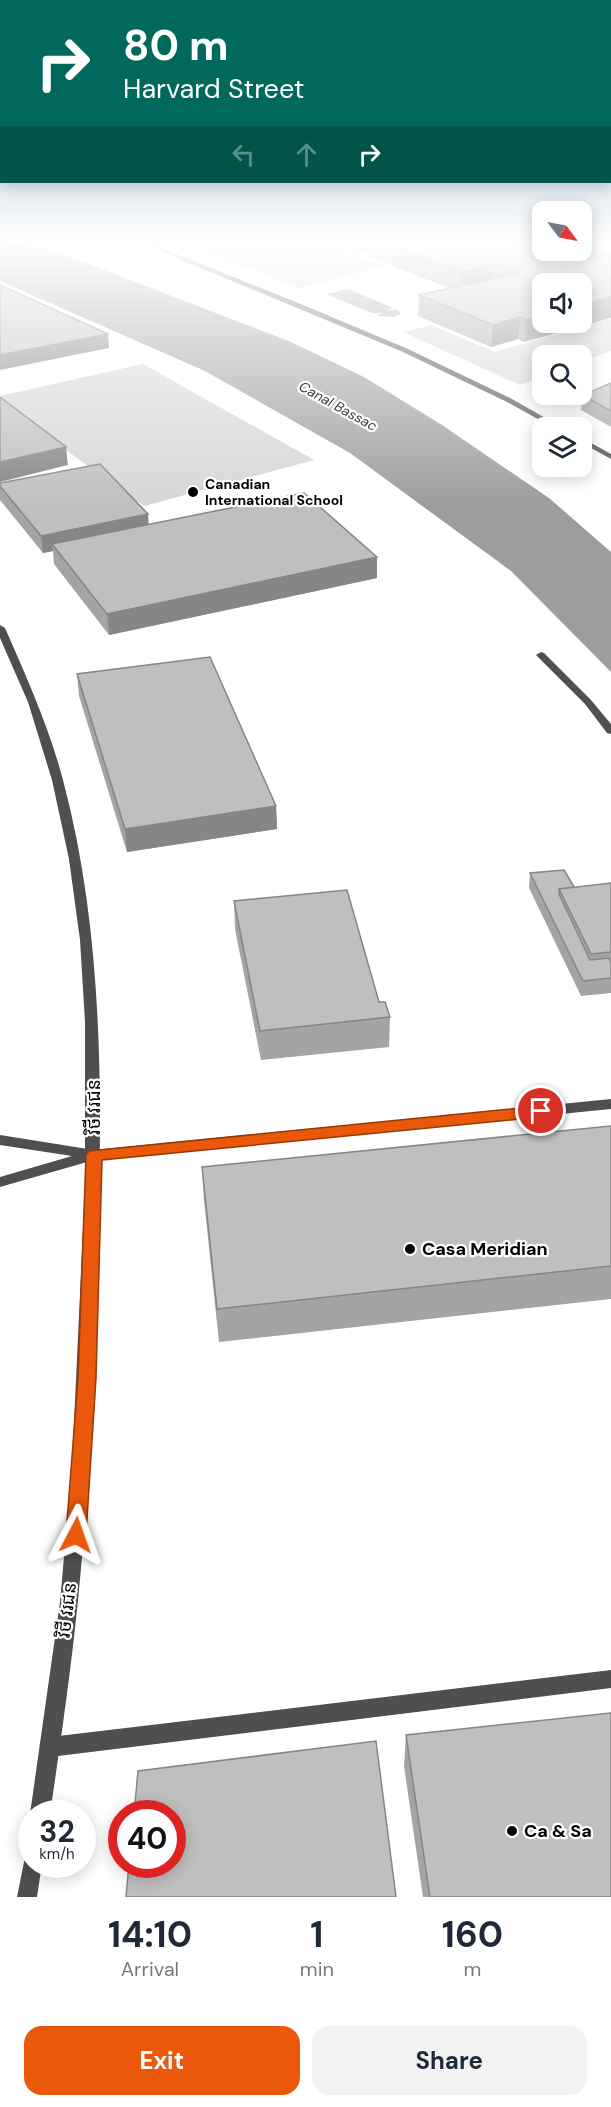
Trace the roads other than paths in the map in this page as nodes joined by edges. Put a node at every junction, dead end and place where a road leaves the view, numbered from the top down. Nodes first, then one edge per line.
1 (353, 330) edge
2 (540, 417) edge
3 (592, 446) edge
4 (611, 457) edge
5 (0, 628) edge
6 (541, 655) dead end
7 (611, 731) edge
8 (611, 1104) edge
9 (0, 1140) edge
10 (94, 1155) junction
11 (0, 1182) edge
12 (611, 1679) edge
13 (50, 1747) junction
14 (42, 1800) edge
15 (30, 1878) edge
16 (27, 1897) edge

1 - 2 street
3 - 4 street
5 - 10 street, វិថី វរជន
6 - 7 street
8 - 10 street
9 - 10 street
10 - 11 street
10 - 13 street, វិថី វរជន
12 - 13 street
13 - 14 street, វិថី វរជន
15 - 16 street

